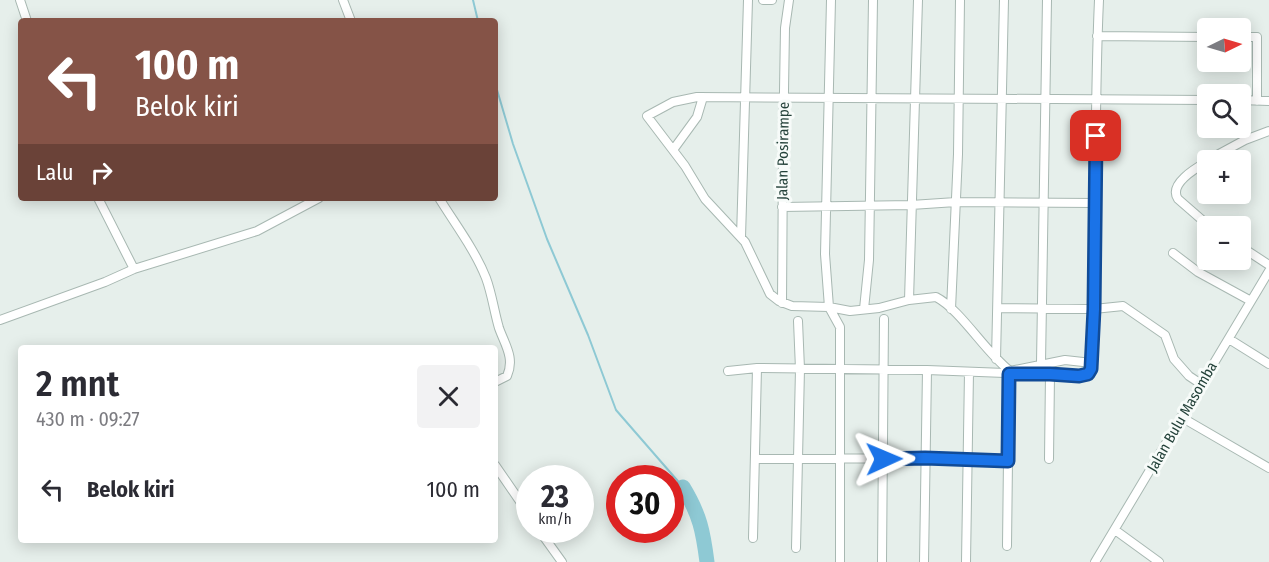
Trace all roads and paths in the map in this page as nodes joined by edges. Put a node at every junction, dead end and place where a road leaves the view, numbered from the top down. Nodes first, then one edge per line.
1 (20, 0) edge
2 (343, 0) edge
3 (748, 0) edge
4 (763, 0) edge
5 (772, 0) edge
6 (789, 0) edge
7 (831, 0) edge
8 (873, 0) edge
9 (918, 0) edge
10 (960, 0) edge
11 (1004, 0) edge
12 (1047, 0) edge
13 (1099, 0) edge
14 (26, 18) edge
15 (350, 18) edge
16 (1097, 36) junction
17 (1197, 37) edge
18 (1251, 37) edge
19 (704, 97) junction
20 (828, 97) junction
21 (744, 98) junction
22 (1095, 98) junction
23 (784, 99) junction
24 (871, 99) junction
25 (916, 99) junction
26 (959, 99) junction
27 (1003, 99) junction
28 (1046, 100) junction
29 (1197, 100) edge
30 (1251, 101) edge
31 (1257, 101) junction
32 (1269, 101) edge
33 (1269, 131) edge
34 (673, 150) junction
35 (1227, 150) edge
36 (1197, 167) edge
37 (100, 201) edge
38 (314, 201) edge
39 (441, 201) edge
40 (956, 202) junction
41 (1000, 202) junction
42 (1043, 203) junction
43 (1096, 203) junction
44 (911, 205) junction
45 (870, 206) junction
46 (782, 207) junction
47 (825, 207) junction
48 (1198, 216) edge
49 (741, 237) junction
50 (1173, 253) dead end
51 (1251, 253) edge
52 (1269, 265) edge
53 (134, 269) junction
54 (1269, 271) edge
55 (909, 300) junction
56 (1251, 301) junction
57 (782, 303) junction
58 (829, 307) junction
59 (998, 308) junction
60 (864, 309) junction
61 (951, 309) junction
62 (1041, 309) junction
63 (1094, 309) junction
64 (884, 319) dead end
65 (0, 320) edge
66 (798, 321) dead end
67 (1229, 339) junction
68 (996, 359) junction
69 (1041, 363) junction
70 (1092, 363) junction
71 (1269, 364) edge
72 (758, 368) junction
73 (800, 369) junction
74 (884, 369) junction
75 (841, 370) junction
76 (927, 370) junction
77 (728, 371) dead end
78 (969, 372) junction
79 (1009, 374) junction
80 (1050, 374) junction
81 (498, 380) edge
82 (1201, 384) junction
83 (1181, 417) junction
84 (840, 458) junction
85 (925, 458) junction
86 (756, 459) junction
87 (797, 459) junction
88 (884, 459) junction
89 (1049, 459) dead end
90 (967, 460) junction
91 (1008, 461) junction
92 (1269, 468) edge
93 (498, 469) edge
94 (516, 496) edge
95 (1115, 530) junction
96 (753, 538) dead end
97 (548, 543) edge
98 (1007, 546) dead end
99 (795, 548) dead end
100 (562, 562) edge
101 (840, 562) edge
102 (882, 562) edge
103 (924, 562) edge
104 (966, 562) edge
105 (1095, 562) edge
106 (1159, 562) edge

1 - 14 street
2 - 15 street
3 - 21 street
4 - 5 street
6 - 23 street, Jalan Posirampe
7 - 20 street
8 - 24 street
9 - 25 street
10 - 26 street
11 - 27 street
12 - 28 street
13 - 16 street
16 - 17 street
16 - 22 street
18 - 31 street
19 - 21 street
19 - 34 street
19 - 34 street
20 - 23 street
20 - 24 street
20 - 47 street
21 - 23 street
21 - 49 street
22 - 28 street
22 - 29 street
22 - 43 street
23 - 46 street, Jalan Posirampe
24 - 25 street
24 - 45 street
25 - 26 street
25 - 44 street
26 - 27 street
26 - 40 street
27 - 28 street
27 - 41 street
28 - 42 street
30 - 31 street
31 - 32 street
33 - 35 street
34 - 49 street
36 - 48 street
37 - 53 street
38 - 53 street
39 - 81 street
40 - 41 street
40 - 44 street
40 - 61 street
41 - 42 street
41 - 59 street
42 - 43 street
42 - 62 street
43 - 63 street
44 - 45 street
44 - 55 street
45 - 47 street
45 - 60 street
46 - 47 street
46 - 57 street, Jalan Posirampe
47 - 58 street
49 - 57 street
50 - 56 street
51 - 52 street
53 - 65 street
54 - 56 street, Jalan Bulu Masomba
55 - 60 street
55 - 61 street
56 - 67 street, Jalan Bulu Masomba
57 - 58 street
58 - 60 street
58 - 75 street
59 - 62 street
59 - 68 street
61 - 68 street
62 - 63 street
62 - 69 street
63 - 70 street
63 - 82 street
64 - 74 street
66 - 73 street
67 - 71 street
67 - 82 street, Jalan Bulu Masomba
68 - 69 street
69 - 70 street
70 - 80 street
72 - 73 street
72 - 77 street
72 - 86 street
73 - 75 street
73 - 87 street
74 - 75 street
74 - 76 street
74 - 88 street
75 - 84 street
76 - 78 street
76 - 85 street
78 - 79 street
78 - 90 street
79 - 80 street
79 - 91 street
80 - 89 street
82 - 83 street, Jalan Bulu Masomba
83 - 92 street
83 - 95 street, Jalan Bulu Masomba
84 - 87 street
84 - 88 street
84 - 101 street
85 - 88 street
85 - 90 street
85 - 103 street
86 - 87 street
86 - 96 street
87 - 99 street
88 - 102 street
90 - 91 street
90 - 104 street
91 - 98 street
93 - 94 street
95 - 105 street, Jalan Bulu Masomba
95 - 106 street
97 - 100 street

